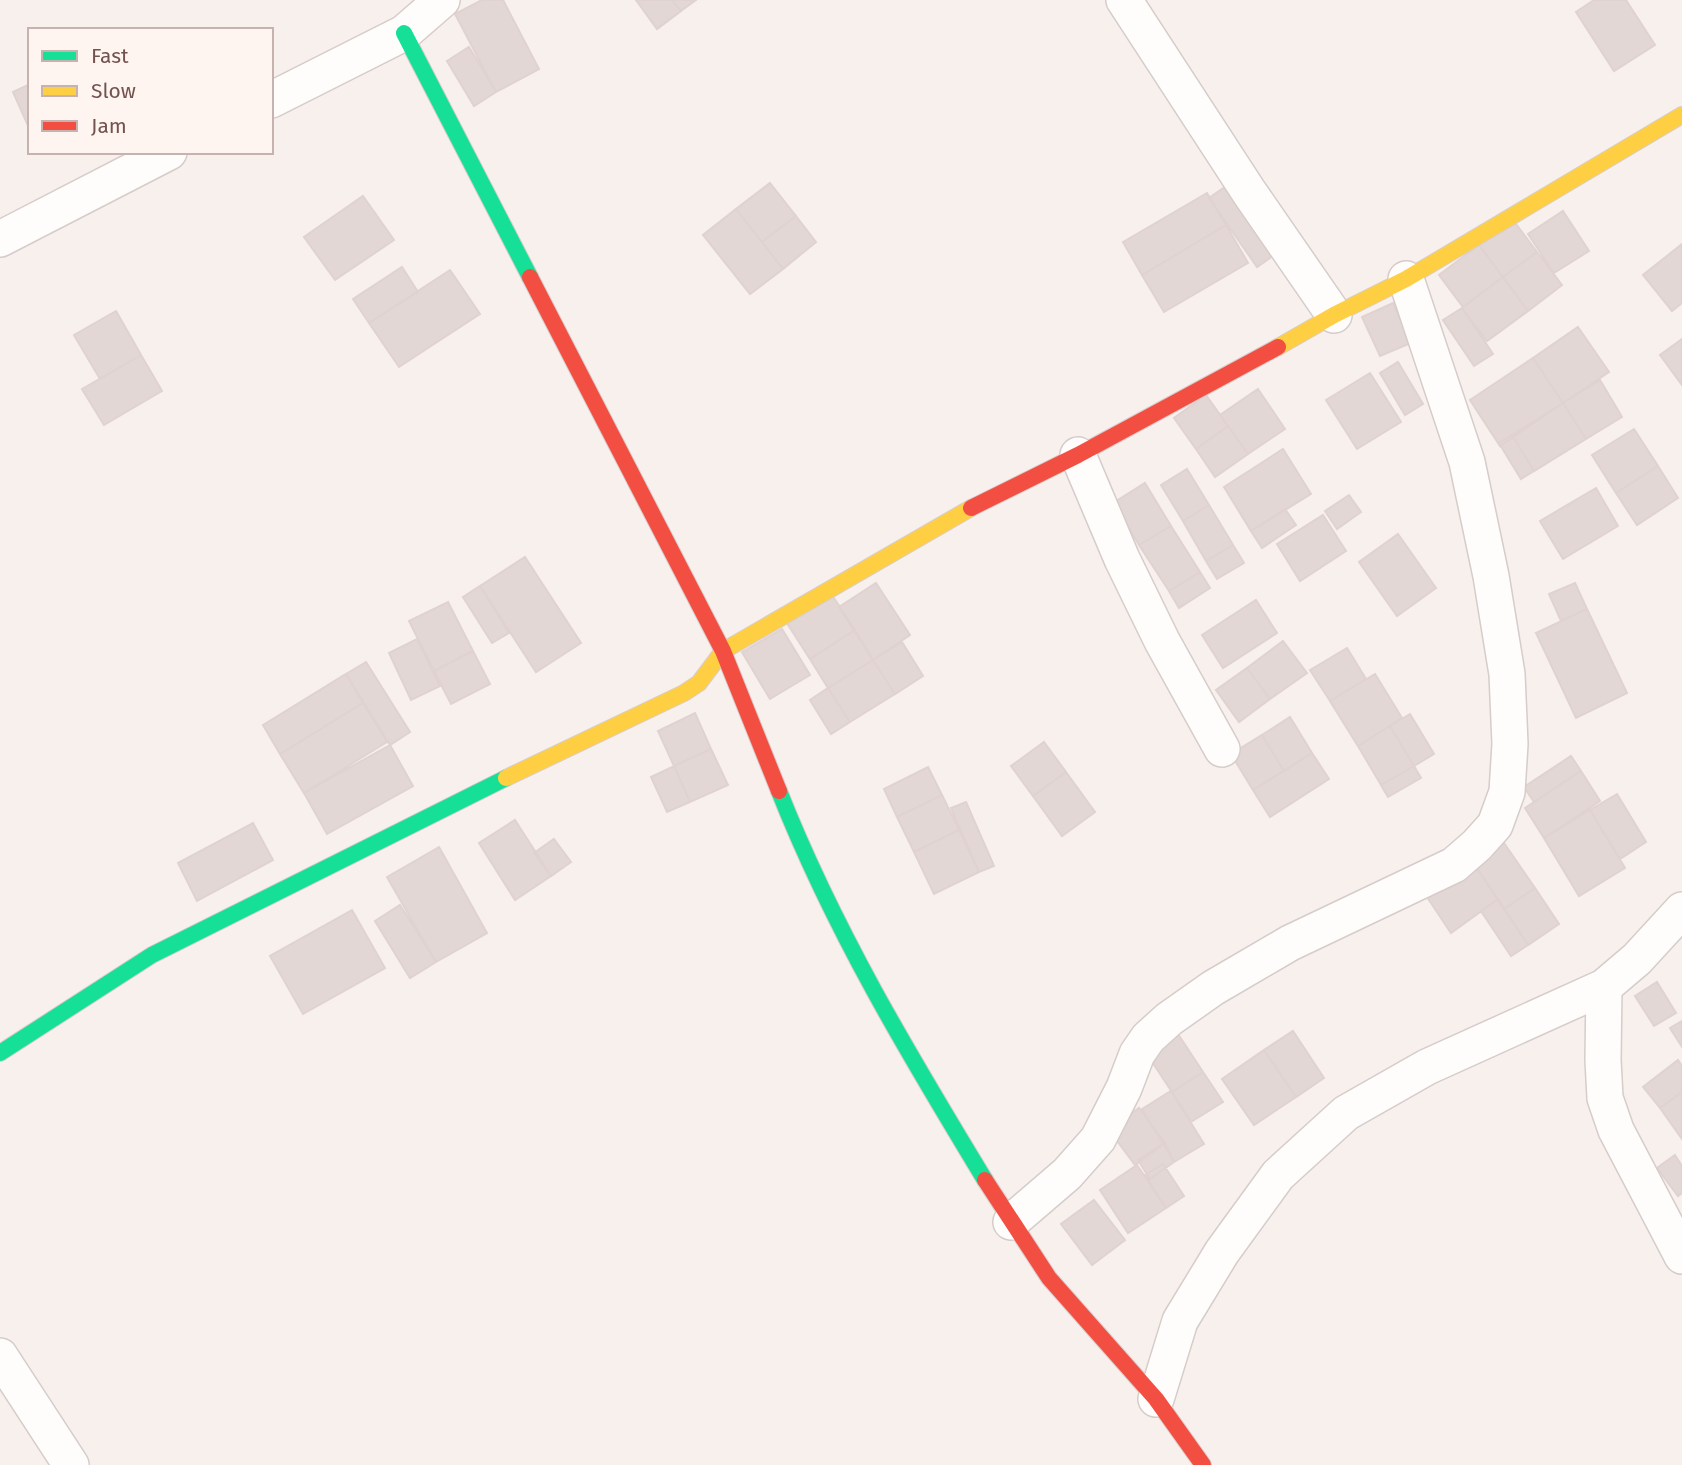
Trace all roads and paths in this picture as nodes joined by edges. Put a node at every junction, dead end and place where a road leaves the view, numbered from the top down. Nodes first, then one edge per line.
1 (442, 0) edge
2 (1124, 0) edge
3 (404, 33) junction
4 (273, 99) edge
5 (1682, 115) edge
6 (165, 154) edge
7 (0, 239) edge
8 (1406, 279) junction
9 (1334, 315) junction
10 (1079, 455) junction
11 (723, 650) junction
12 (1222, 749) dead end
13 (1682, 911) edge
14 (1604, 987) junction
15 (0, 1053) edge
16 (1011, 1222) junction
17 (1682, 1255) edge
18 (0, 1356) edge
19 (1156, 1399) junction
20 (71, 1465) edge
21 (1202, 1465) edge

1 - 3 street
2 - 9 street
3 - 4 street
3 - 11 street
5 - 8 street
6 - 7 street
8 - 9 street
8 - 16 street
9 - 10 street
10 - 11 street
10 - 12 street
11 - 15 street
11 - 16 street
13 - 14 street
14 - 17 street
14 - 19 street
16 - 19 street
18 - 20 street
19 - 21 street

